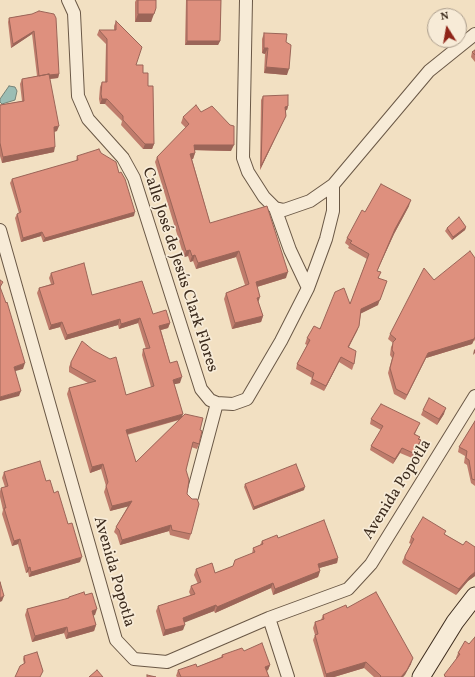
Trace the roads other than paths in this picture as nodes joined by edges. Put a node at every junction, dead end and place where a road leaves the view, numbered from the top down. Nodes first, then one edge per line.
1 (68, 0) edge
2 (246, 0) edge
3 (475, 34) edge
4 (332, 185) junction
5 (275, 208) junction
6 (0, 230) edge
7 (308, 288) junction
8 (475, 396) edge
9 (217, 403) junction
10 (192, 497) edge
11 (475, 596) edge
12 (270, 618) junction
13 (288, 677) edge
14 (421, 677) edge

1 - 9 street, Calle José de Jesús Clark Flores
2 - 5 street
3 - 4 street
4 - 5 street
4 - 7 street
5 - 7 street
6 - 12 street, Avenida Popotla
7 - 9 street
8 - 12 street, Avenida Popotla
9 - 10 street
11 - 14 street
12 - 13 street

